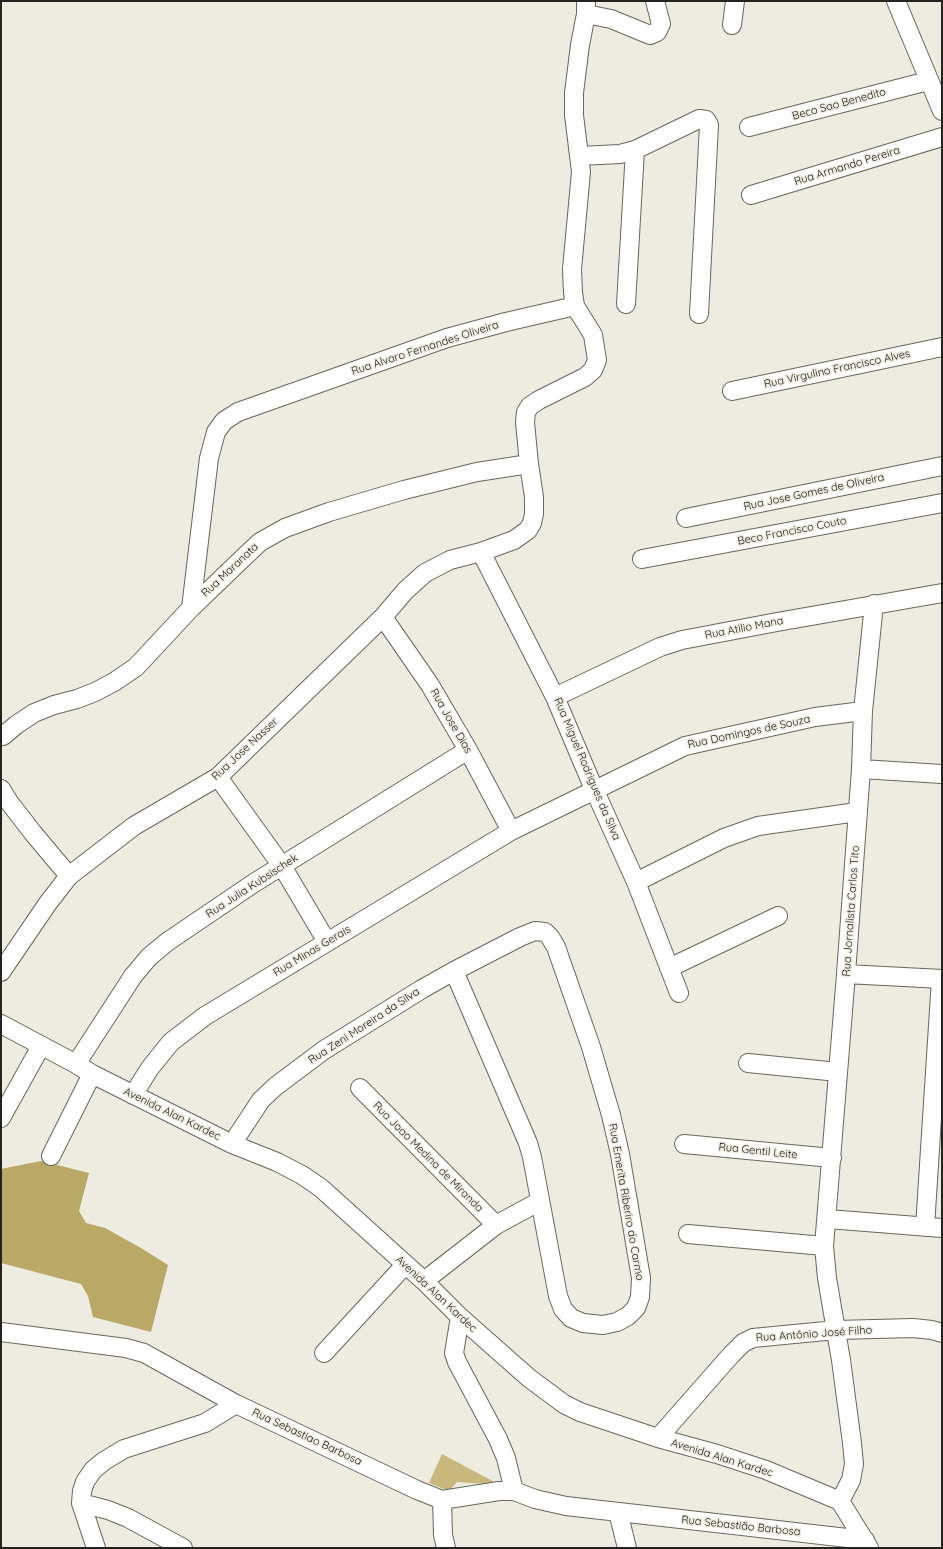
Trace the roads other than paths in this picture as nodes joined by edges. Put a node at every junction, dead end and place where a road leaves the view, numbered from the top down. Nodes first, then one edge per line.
1 (655, 1) edge
2 (735, 1) edge
3 (896, 1) edge
4 (586, 7) edge
5 (732, 25) dead end
6 (928, 80) junction
7 (942, 111) edge
8 (749, 127) dead end
9 (942, 137) edge
10 (635, 150) junction
11 (580, 156) junction
12 (751, 195) dead end
13 (626, 304) dead end
14 (575, 306) junction
15 (699, 314) dead end
16 (942, 347) edge
17 (732, 391) dead end
18 (529, 464) junction
19 (942, 466) edge
20 (942, 503) edge
21 (686, 518) dead end
22 (481, 552) junction
23 (642, 559) dead end
24 (942, 593) edge
25 (874, 604) junction
26 (191, 608) junction
27 (383, 617) junction
28 (556, 697) junction
29 (863, 711) junction
30 (2, 736) edge
31 (468, 750) junction
32 (860, 769) junction
33 (942, 774) edge
34 (218, 777) junction
35 (1, 789) edge
36 (594, 789) junction
37 (857, 812) junction
38 (511, 831) junction
39 (282, 866) junction
40 (69, 876) junction
41 (636, 882) junction
42 (778, 916) dead end
43 (520, 937) joint
44 (327, 942) junction
45 (669, 968) junction
46 (454, 971) junction
47 (1, 972) edge
48 (846, 974) junction
49 (941, 979) edge
50 (679, 993) dead end
51 (1, 1024) edge
52 (41, 1046) junction
53 (748, 1063) dead end
54 (76, 1064) junction
55 (838, 1072) junction
56 (92, 1074) junction
57 (360, 1088) dead end
58 (133, 1094) junction
59 (1, 1118) edge
60 (232, 1144) junction
61 (684, 1144) dead end
62 (51, 1156) dead end
63 (832, 1158) junction
64 (540, 1201) junction
65 (828, 1219) junction
66 (496, 1226) junction
67 (934, 1227) edge
68 (688, 1234) dead end
69 (824, 1246) junction
70 (405, 1265) junction
71 (424, 1281) junction
72 (460, 1318) junction
73 (836, 1330) junction
74 (1, 1332) edge
75 (942, 1333) edge
76 (324, 1353) dead end
77 (236, 1404) junction
78 (658, 1438) junction
79 (514, 1491) junction
80 (81, 1497) junction
81 (442, 1500) junction
82 (840, 1501) junction
83 (618, 1512) junction
84 (867, 1544) edge
85 (96, 1548) edge
86 (183, 1548) edge
87 (446, 1548) edge
88 (627, 1548) edge

1 - 4 street
2 - 5 street
3 - 6 street
4 - 11 street
6 - 7 street
6 - 8 street, Beco Sao Benedito
9 - 12 street, Rua Armando Pereira
10 - 11 street
10 - 13 street
10 - 15 street
11 - 14 street
14 - 18 street
14 - 26 street, Rua Alvaro Fernandes Oliveira
16 - 17 street, Rua Virgulino Francisco Alves
18 - 22 street
18 - 26 street, Rua Maranata
19 - 21 street, Rua Jose Gomes de Oliveira
20 - 23 street, Beco Francisco Couto
22 - 27 street, Rua Jose Nasser
22 - 28 street, Rua Miguel Rodrigues da Silva
24 - 25 street, Rua Atilio Mana
25 - 28 street, Rua Atilio Mana
25 - 29 street, Rua Jornalista Carlos Tito
26 - 30 street, Rua Maranata
27 - 31 street, Rua Jose Dias
27 - 34 street, Rua Jose Nasser
28 - 36 street, Rua Miguel Rodrigues da Silva
29 - 32 street, Rua Jornalista Carlos Tito
29 - 36 street, Rua Domingos de Souza
31 - 38 street, Rua Jose Dias
31 - 39 street, Rua Julia Kubsischek
32 - 33 street
32 - 37 street, Rua Jornalista Carlos Tito
34 - 39 street
34 - 40 street, Rua Jose Nasser
35 - 40 street
36 - 38 street, Rua Domingos de Souza
36 - 41 street, Rua Miguel Rodrigues da Silva
37 - 41 street
37 - 48 street, Rua Jornalista Carlos Tito
38 - 44 street, Rua Minas Gerais
39 - 44 street
39 - 54 street, Rua Julia Kubsischek
40 - 47 street, Rua Jose Nasser
41 - 45 street, Rua Miguel Rodrigues da Silva
42 - 45 street
43 - 46 street, Rua Zeni Moreira da Silva
43 - 64 street, Rua Emerita Riberiro do Carmo
44 - 58 street, Rua Minas Gerais
45 - 50 street, Rua Miguel Rodrigues da Silva
46 - 60 street, Rua Zeni Moreira da Silva
46 - 64 street, Rua Emerita Riberiro do Carmo
48 - 49 street
48 - 55 street, Rua Jornalista Carlos Tito
49 - 67 street
51 - 52 street, Avenida Alan Kardec
52 - 54 street, Avenida Alan Kardec
52 - 59 street
53 - 55 street
54 - 56 street, Avenida Alan Kardec
55 - 63 street, Rua Jornalista Carlos Tito
56 - 58 street, Avenida Alan Kardec
56 - 62 street
57 - 66 street, Rua Joao Medina de Miranda
58 - 60 street, Avenida Alan Kardec
60 - 70 street, Avenida Alan Kardec
61 - 63 street, Rua Gentil Leite
63 - 65 street, Rua Jornalista Carlos Tito
64 - 66 street
65 - 67 street
65 - 69 street, Rua Jornalista Carlos Tito
66 - 71 street
68 - 69 street
69 - 73 street, Rua Jornalista Carlos Tito
70 - 71 street, Avenida Alan Kardec
70 - 76 street
71 - 72 street, Avenida Alan Kardec
72 - 78 street, Avenida Alan Kardec
72 - 79 street
73 - 75 street, Rua Antônio José Filho
73 - 78 street, Rua Antônio José Filho
73 - 82 street, Rua Jornalista Carlos Tito
74 - 77 street, Rua Sebastiao Barbosa
77 - 80 street
77 - 81 street, Rua Sebastiao Barbosa
78 - 82 street, Avenida Alan Kardec
79 - 81 street
79 - 83 street
80 - 85 street
80 - 86 street
81 - 87 street
82 - 84 street
83 - 84 street, Rua Sebastião Barbosa
83 - 88 street

